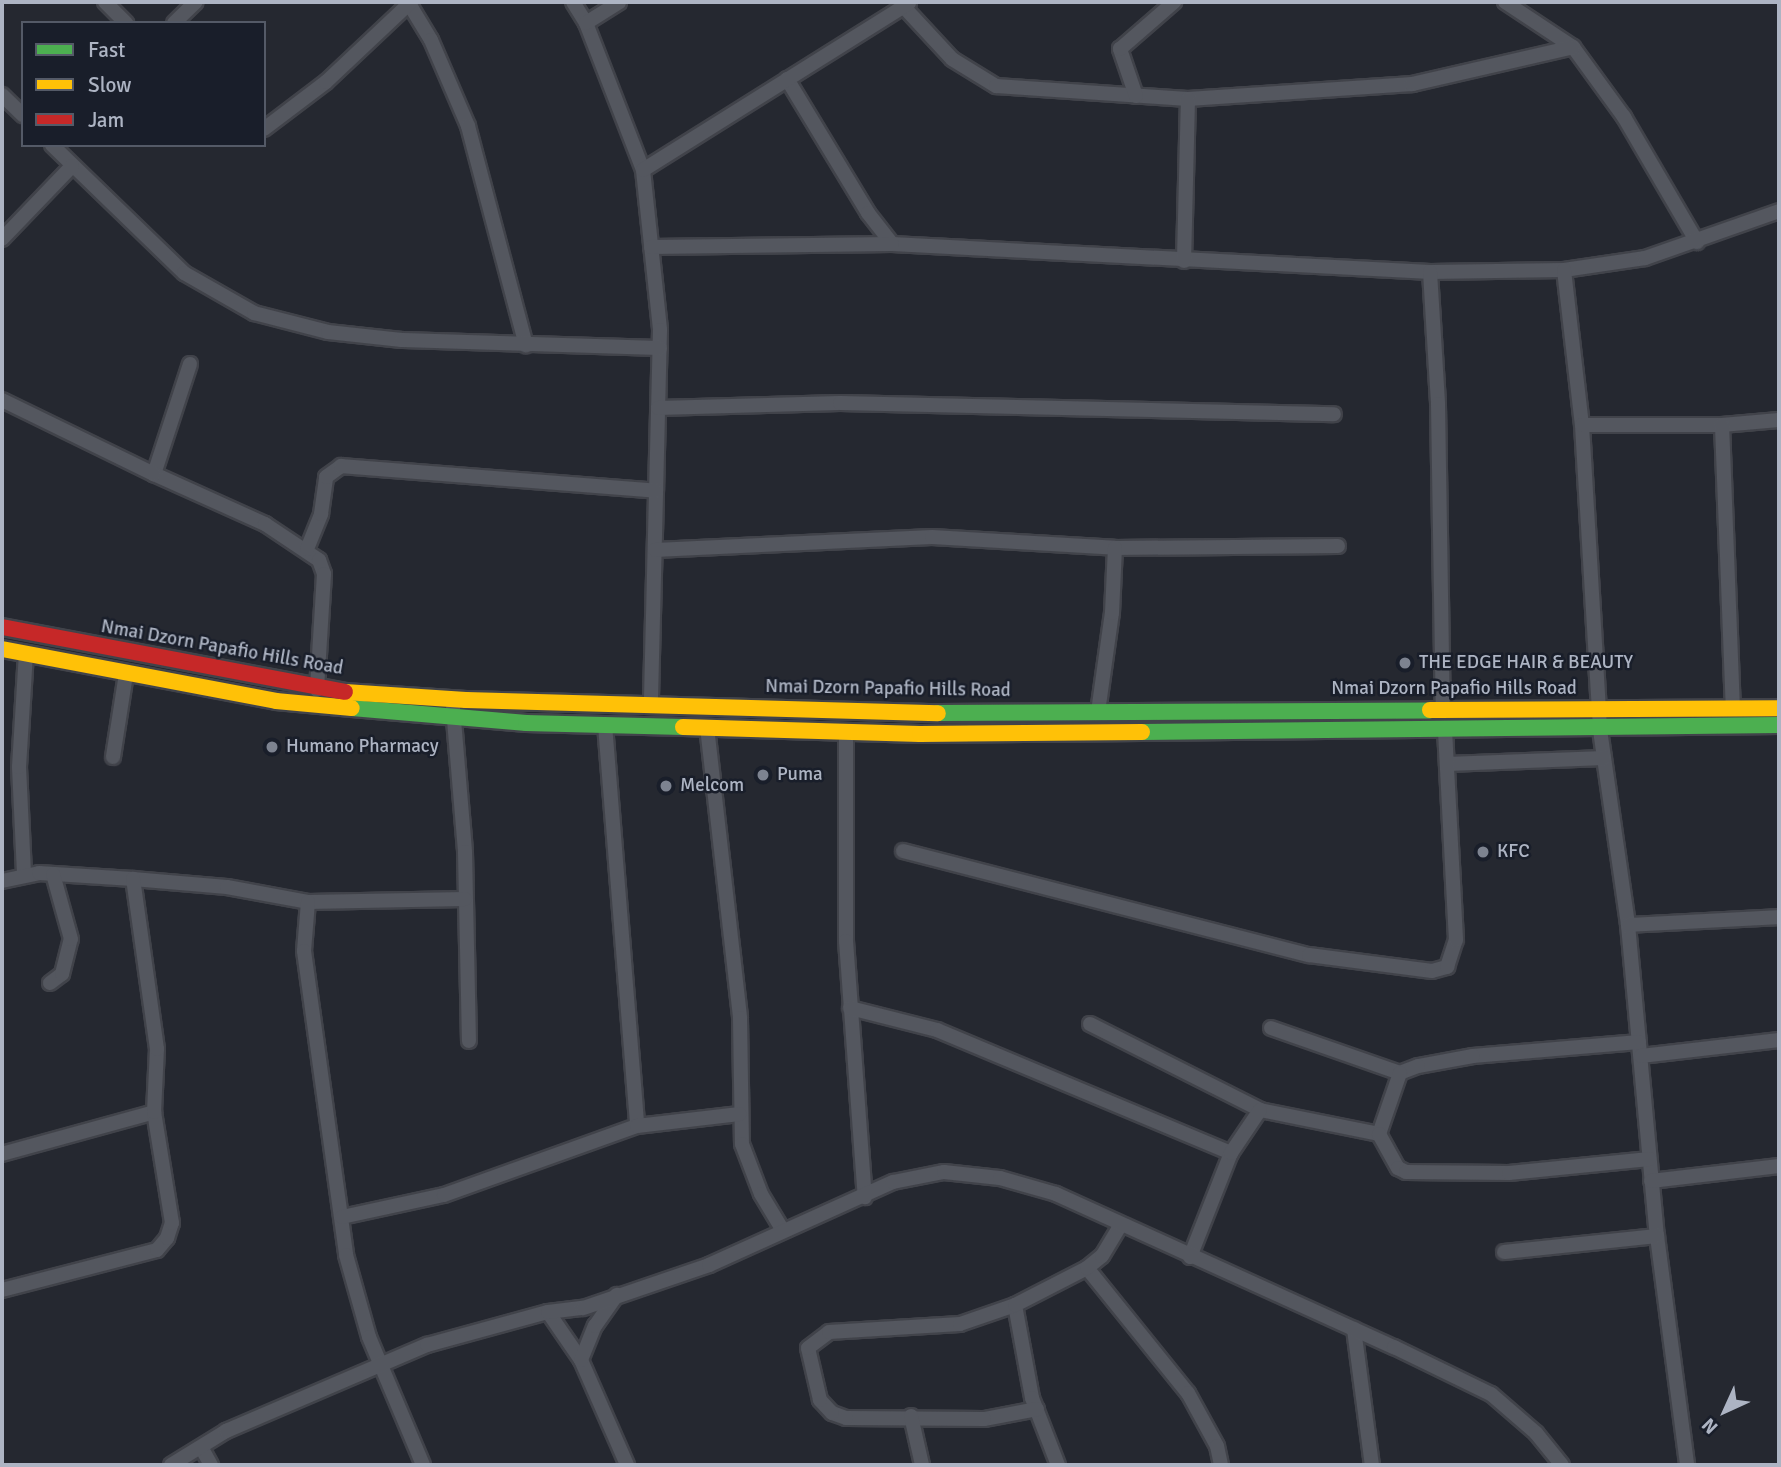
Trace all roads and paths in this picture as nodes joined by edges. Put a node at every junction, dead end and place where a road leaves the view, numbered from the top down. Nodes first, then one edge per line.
1 (105, 2) edge
2 (195, 2) edge
3 (409, 2) edge
4 (573, 2) edge
5 (620, 2) edge
6 (1174, 2) edge
7 (1505, 2) edge
8 (906, 4) edge
9 (124, 21) edge
10 (176, 21) edge
11 (586, 23) junction
12 (1573, 47) junction
13 (787, 79) junction
14 (2, 95) edge
15 (1136, 96) junction
16 (1188, 99) junction
17 (21, 113) edge
18 (266, 127) edge
19 (55, 147) edge
20 (72, 166) junction
21 (643, 170) junction
22 (1779, 211) edge
23 (2, 239) edge
24 (1697, 242) junction
25 (892, 244) junction
26 (651, 247) junction
27 (1184, 261) junction
28 (1564, 270) junction
29 (1430, 272) junction
30 (526, 345) junction
31 (660, 348) junction
32 (190, 364) dead end
33 (2, 400) edge
34 (658, 408) junction
35 (1334, 414) dead end
36 (1779, 420) edge
37 (1582, 425) junction
38 (1722, 425) junction
39 (154, 474) junction
40 (656, 491) junction
41 (1338, 546) dead end
42 (1115, 548) junction
43 (307, 549) junction
44 (655, 550) junction
45 (2, 627) edge
46 (2, 649) edge
47 (26, 654) junction
48 (126, 674) junction
49 (317, 690) junction
50 (453, 699) junction
51 (651, 706) junction
52 (1732, 708) junction
53 (1779, 708) edge
54 (1599, 709) junction
55 (1443, 710) junction
56 (1098, 712) junction
57 (454, 718) junction
58 (605, 725) junction
59 (1779, 725) edge
60 (707, 727) junction
61 (1600, 730) junction
62 (846, 731) junction
63 (1445, 731) junction
64 (113, 757) dead end
65 (1604, 758) junction
66 (1448, 764) junction
67 (903, 851) dead end
68 (24, 873) junction
69 (53, 874) junction
70 (133, 879) junction
71 (2, 881) edge
72 (465, 899) junction
73 (308, 902) junction
74 (1779, 917) edge
75 (1628, 925) junction
76 (50, 983) dead end
77 (850, 1008) junction
78 (1090, 1024) dead end
79 (1271, 1028) dead end
80 (1779, 1040) edge
81 (469, 1041) dead end
82 (1640, 1049) junction
83 (1400, 1073) junction
84 (1260, 1110) junction
85 (154, 1112) junction
86 (739, 1114) junction
87 (637, 1126) junction
88 (1379, 1134) junction
89 (1231, 1153) junction
90 (2, 1154) edge
91 (1649, 1159) junction
92 (1779, 1166) edge
93 (1651, 1181) junction
94 (864, 1196) junction
95 (342, 1217) junction
96 (1120, 1226) junction
97 (782, 1228) junction
98 (1657, 1236) junction
99 (1504, 1252) dead end
100 (1190, 1258) junction
101 (1087, 1268) junction
102 (2, 1290) edge
103 (617, 1295) junction
104 (1015, 1305) junction
105 (548, 1312) junction
106 (1354, 1329) junction
107 (581, 1360) junction
108 (382, 1364) junction
109 (1037, 1409) junction
110 (911, 1416) junction
111 (201, 1447) junction
112 (171, 1465) edge
113 (211, 1465) edge
114 (424, 1465) edge
115 (627, 1465) edge
116 (922, 1465) edge
117 (1058, 1465) edge
118 (1221, 1465) edge
119 (1372, 1465) edge
120 (1562, 1465) edge
121 (1687, 1465) edge

1 - 9 street
2 - 10 street
3 - 18 street
3 - 30 street
4 - 11 street
5 - 11 street
6 - 15 street
7 - 12 street
8 - 13 street
8 - 15 street
11 - 21 street
12 - 16 street
12 - 24 street
13 - 21 street
13 - 25 street
14 - 17 street
15 - 16 street
16 - 27 street
19 - 20 street
20 - 23 street
20 - 30 street
21 - 26 street
22 - 24 street
24 - 28 street
25 - 26 street
25 - 27 street
26 - 31 street
27 - 29 street
28 - 29 street
28 - 37 street
29 - 55 street
30 - 31 street
31 - 34 street
32 - 39 street
33 - 39 street
34 - 35 street
34 - 40 street
36 - 38 street
37 - 38 street
37 - 54 street
38 - 52 street
39 - 43 street
40 - 43 street
40 - 44 street
41 - 42 street
42 - 44 street
42 - 56 street
43 - 49 street
44 - 51 street
45 - 49 street, Nmai Dzorn Papafio Hills Road
46 - 47 street, Nmai Dzorn Papafio Hills Road
47 - 48 street, Nmai Dzorn Papafio Hills Road
47 - 68 street
48 - 57 street, Nmai Dzorn Papafio Hills Road
48 - 64 street
49 - 50 street, Nmai Dzorn Papafio Hills Road
50 - 51 street, Nmai Dzorn Papafio Hills Road
50 - 57 street
51 - 56 street, Nmai Dzorn Papafio Hills Road
52 - 53 street, Nmai Dzorn Papafio Hills Road
52 - 54 street, Nmai Dzorn Papafio Hills Road
54 - 55 street, Nmai Dzorn Papafio Hills Road
54 - 61 street
55 - 56 street, Nmai Dzorn Papafio Hills Road
57 - 58 street, Nmai Dzorn Papafio Hills Road
57 - 72 street
58 - 60 street, Nmai Dzorn Papafio Hills Road
58 - 87 street
59 - 61 street, Nmai Dzorn Papafio Hills Road
60 - 62 street, Nmai Dzorn Papafio Hills Road
60 - 86 street
61 - 63 street, Nmai Dzorn Papafio Hills Road
61 - 65 street
62 - 63 street, Nmai Dzorn Papafio Hills Road
62 - 77 street
63 - 66 street
65 - 66 street
65 - 75 street
66 - 67 street
68 - 69 street
68 - 71 street
69 - 70 street
69 - 76 street
70 - 73 street
70 - 85 street
72 - 73 street
72 - 81 street
73 - 95 street
74 - 75 street
75 - 82 street
77 - 89 street
77 - 94 street
78 - 84 street
79 - 83 street
80 - 82 street
82 - 83 street
82 - 91 street
83 - 88 street
84 - 88 street
84 - 89 street
85 - 90 street
85 - 102 street
86 - 87 street
86 - 97 street
87 - 95 street
88 - 91 street
89 - 100 street
91 - 93 street
92 - 93 street
93 - 98 street
94 - 96 street
94 - 97 street
95 - 108 street
96 - 100 street
96 - 101 street
97 - 103 street
98 - 99 street
98 - 121 street
100 - 106 street
101 - 104 street
101 - 118 street
103 - 105 street
103 - 107 street
104 - 109 street
104 - 110 street
105 - 107 street
105 - 108 street
106 - 119 street
106 - 120 street
107 - 115 street
108 - 111 street
108 - 114 street
109 - 110 street
109 - 117 street
110 - 116 street
111 - 112 street
111 - 113 street

